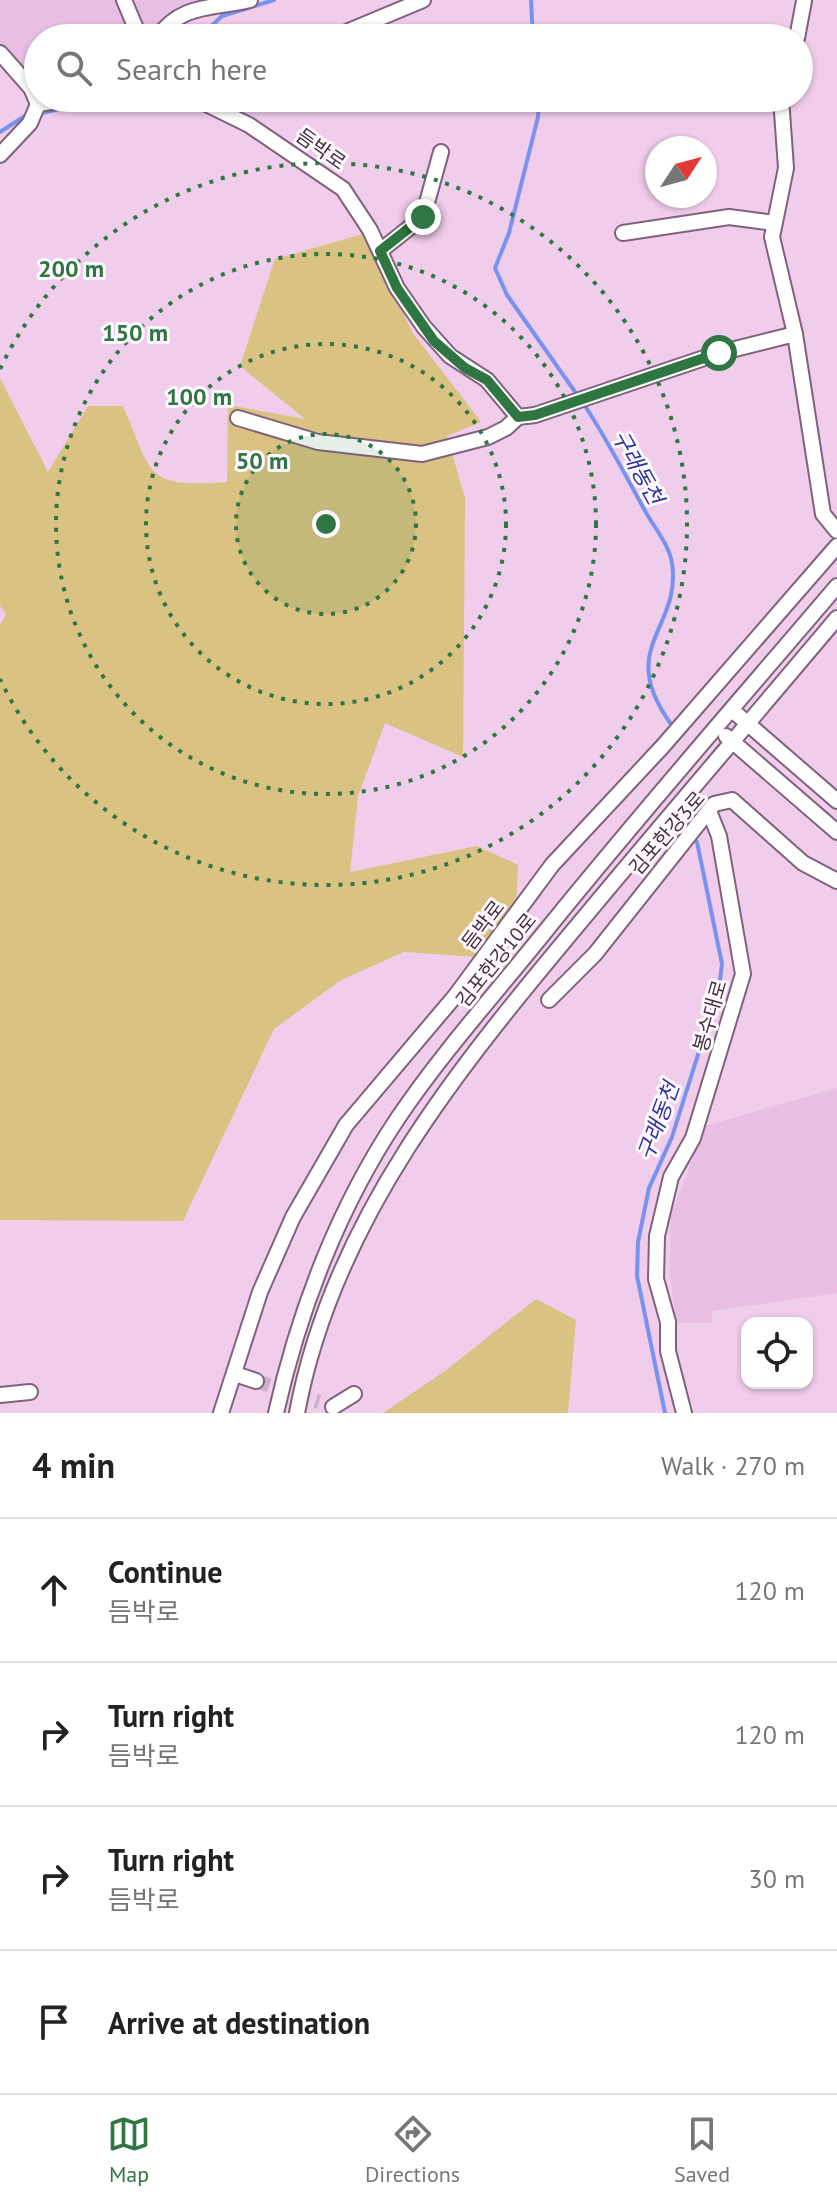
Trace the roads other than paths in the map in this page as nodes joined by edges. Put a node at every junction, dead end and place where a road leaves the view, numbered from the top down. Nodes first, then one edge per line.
1 (124, 0) edge
2 (250, 0) edge
3 (423, 0) edge
4 (804, 1) edge
5 (219, 2) edge
6 (134, 24) edge
7 (168, 24) edge
8 (366, 24) edge
9 (800, 24) edge
10 (0, 53) edge
11 (24, 80) edge
12 (34, 112) edge
13 (223, 112) edge
14 (782, 112) edge
15 (441, 152) dead end
16 (0, 155) edge
17 (774, 223) junction
18 (623, 233) dead end
19 (380, 251) junction
20 (795, 334) junction
21 (518, 417) junction
22 (238, 418) dead end
23 (837, 531) edge
24 (837, 546) edge
25 (837, 586) edge
26 (837, 618) edge
27 (732, 710) junction
28 (748, 724) junction
29 (717, 728) junction
30 (733, 742) junction
31 (837, 801) edge
32 (709, 811) junction
33 (837, 832) edge
34 (837, 881) edge
35 (549, 1000) dead end
36 (235, 1374) junction
37 (256, 1381) tunnel mouth
38 (30, 1392) dead end
39 (354, 1394) dead end
40 (0, 1395) edge
41 (329, 1407) edge
42 (221, 1413) edge
43 (276, 1413) edge
44 (297, 1413) edge
45 (684, 1413) edge

1 - 6 street
2 - 5 street
3 - 8 street
4 - 9 street
5 - 7 street
10 - 11 street
12 - 16 street
13 - 19 street, 듬박로
14 - 17 street
15 - 19 street
17 - 18 street
17 - 20 street
19 - 21 street, 듬박로
20 - 21 street
20 - 23 street
21 - 22 street
24 - 36 street, 듬박로
25 - 27 street, 김포한강10로
26 - 28 street, 김포한강10로
27 - 28 street
27 - 29 street, 김포한강10로
28 - 30 street, 김포한강10로
28 - 31 street
29 - 30 street
29 - 43 street, 김포한강10로
30 - 33 street
30 - 44 street, 김포한강10로
32 - 34 street, 김포한강3로
32 - 35 street, 김포한강3로
32 - 45 street, 봉수대로
36 - 37 street
36 - 42 street, 듬박로
38 - 40 street
39 - 41 street

